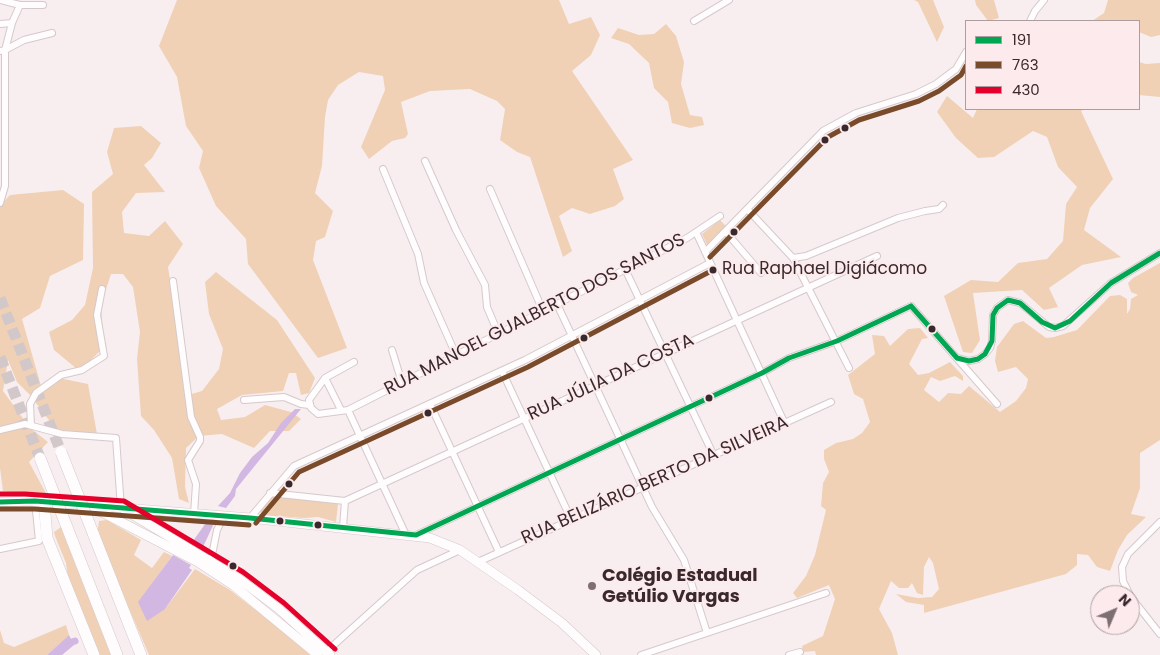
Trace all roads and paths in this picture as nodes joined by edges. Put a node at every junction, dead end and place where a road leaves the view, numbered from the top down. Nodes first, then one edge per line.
1 (0, 0) edge
2 (729, 0) edge
3 (1044, 0) edge
4 (20, 5) junction
5 (43, 5) dead end
6 (1030, 20) edge
7 (694, 21) dead end
8 (12, 23) junction
9 (0, 24) edge
10 (52, 33) dead end
11 (3, 51) edge
12 (965, 54) edge
13 (425, 161) dead end
14 (383, 169) dead end
15 (490, 189) dead end
16 (0, 203) edge
17 (943, 205) dead end
18 (748, 210) junction
19 (720, 216) dead end
20 (728, 230) junction
21 (696, 232) junction
22 (705, 252) junction
23 (1160, 253) edge
24 (877, 256) dead end
25 (793, 258) junction
26 (710, 263) junction
27 (625, 269) junction
28 (761, 273) dead end
29 (173, 281) dead end
30 (808, 288) junction
31 (102, 289) dead end
32 (640, 300) junction
33 (557, 304) junction
34 (543, 311) junction
35 (737, 320) junction
36 (498, 333) junction
37 (572, 336) junction
38 (837, 341) junction
39 (392, 350) dead end
40 (665, 353) junction
41 (456, 355) junction
42 (957, 358) junction
43 (354, 362) dead end
44 (849, 368) dead end
45 (502, 371) junction
46 (762, 373) junction
47 (325, 378) junction
48 (402, 383) junction
49 (595, 386) junction
50 (244, 400) dead end
51 (831, 402) dead end
52 (430, 404) junction
53 (997, 404) dead end
54 (309, 405) junction
55 (690, 407) junction
56 (345, 410) junction
57 (524, 418) junction
58 (784, 422) junction
59 (30, 425) junction
60 (0, 430) edge
61 (360, 436) junction
62 (620, 440) junction
63 (61, 452) tunnel mouth
64 (452, 452) junction
65 (713, 454) junction
66 (40, 458) tunnel mouth
67 (549, 473) junction
68 (382, 484) junction
69 (642, 487) junction
70 (270, 493) junction
71 (345, 501) junction
72 (0, 502) edge
73 (45, 502) junction
74 (87, 505) junction
75 (477, 506) junction
76 (121, 508) junction
77 (194, 514) junction
78 (224, 516) junction
79 (250, 518) junction
80 (116, 520) junction
81 (570, 520) junction
82 (1160, 522) edge
83 (343, 527) junction
84 (405, 534) junction
85 (416, 535) junction
86 (43, 539) junction
87 (0, 549) edge
88 (460, 550) junction
89 (499, 552) junction
90 (211, 560) junction
91 (478, 562) junction
92 (1125, 585) edge
93 (826, 592) dead end
94 (1140, 608) edge
95 (297, 631) junction
96 (707, 633) junction
97 (1160, 634) edge
98 (800, 652) dead end
99 (325, 654) edge
100 (94, 655) edge
101 (117, 655) edge
102 (141, 655) edge
103 (596, 655) edge
104 (641, 655) edge
105 (789, 655) edge

1 - 4 street
2 - 7 street
3 - 6 street
4 - 5 street
4 - 8 street
8 - 9 street
8 - 11 street
10 - 11 street
11 - 16 street
12 - 18 street
13 - 36 street
14 - 41 street
15 - 34 street
17 - 25 street
18 - 20 street
18 - 25 street
19 - 21 street, RUA MANOEL GUALBERTO DOS SANTOS
20 - 22 street
20 - 28 street
21 - 22 street
21 - 27 street, RUA MANOEL GUALBERTO DOS SANTOS
22 - 26 street
23 - 42 street
24 - 30 street, RUA JÚLIA DA COSTA
25 - 30 street
26 - 32 street
26 - 35 street
27 - 32 street
27 - 33 street, RUA MANOEL GUALBERTO DOS SANTOS
29 - 77 street
30 - 35 street, RUA JÚLIA DA COSTA
30 - 38 street
31 - 59 street
32 - 37 street
32 - 40 street
33 - 34 street, RUA MANOEL GUALBERTO DOS SANTOS
33 - 37 street
34 - 36 street, RUA MANOEL GUALBERTO DOS SANTOS
35 - 40 street, RUA JÚLIA DA COSTA
35 - 46 street
36 - 41 street, RUA MANOEL GUALBERTO DOS SANTOS
37 - 45 street
37 - 49 street
38 - 42 street
38 - 44 street
38 - 46 street
39 - 48 street
40 - 49 street, RUA JÚLIA DA COSTA
40 - 55 street
41 - 48 street, RUA MANOEL GUALBERTO DOS SANTOS
42 - 53 street
43 - 47 street
45 - 52 street
45 - 57 street
46 - 55 street
46 - 58 street
47 - 54 street
47 - 56 street
48 - 56 street, RUA MANOEL GUALBERTO DOS SANTOS
49 - 57 street, RUA JÚLIA DA COSTA
49 - 62 street
50 - 54 street
51 - 58 street, RUA BELIZÁRIO BERTO DA SILVEIRA
52 - 61 street
52 - 64 street
54 - 56 street, RUA MANOEL GUALBERTO DOS SANTOS
55 - 62 street
55 - 65 street
56 - 61 street
57 - 64 street, RUA JÚLIA DA COSTA
57 - 67 street
58 - 65 street, RUA BELIZÁRIO BERTO DA SILVEIRA
59 - 60 street
59 - 76 street
61 - 68 street
61 - 70 street
62 - 67 street
62 - 69 street
63 - 102 highway, bridge
64 - 68 street, RUA JÚLIA DA COSTA
64 - 75 street
65 - 69 street, RUA BELIZÁRIO BERTO DA SILVEIRA
66 - 101 highway, bridge
67 - 75 street
67 - 81 street
68 - 71 street, RUA JÚLIA DA COSTA
68 - 84 street
69 - 81 street, RUA BELIZÁRIO BERTO DA SILVEIRA
69 - 96 street
70 - 71 street
70 - 79 street
71 - 83 street
72 - 73 main road
73 - 74 main road
73 - 86 street
73 - 86 highway
74 - 76 main road
74 - 80 main road
75 - 85 street
75 - 89 street
76 - 77 main road
76 - 80 main road
76 - 90 main road
77 - 78 main road
78 - 79 main road
78 - 90 street
79 - 83 main road
80 - 95 main road
81 - 89 street, RUA BELIZÁRIO BERTO DA SILVEIRA
82 - 92 street
83 - 84 main road
84 - 85 main road
85 - 88 main road
86 - 87 street
86 - 100 highway
88 - 91 main road
88 - 99 street
89 - 91 street, RUA BELIZÁRIO BERTO DA SILVEIRA
90 - 95 main road
91 - 103 main road
93 - 96 street
94 - 97 street
95 - 99 main road
96 - 104 street
98 - 105 street

